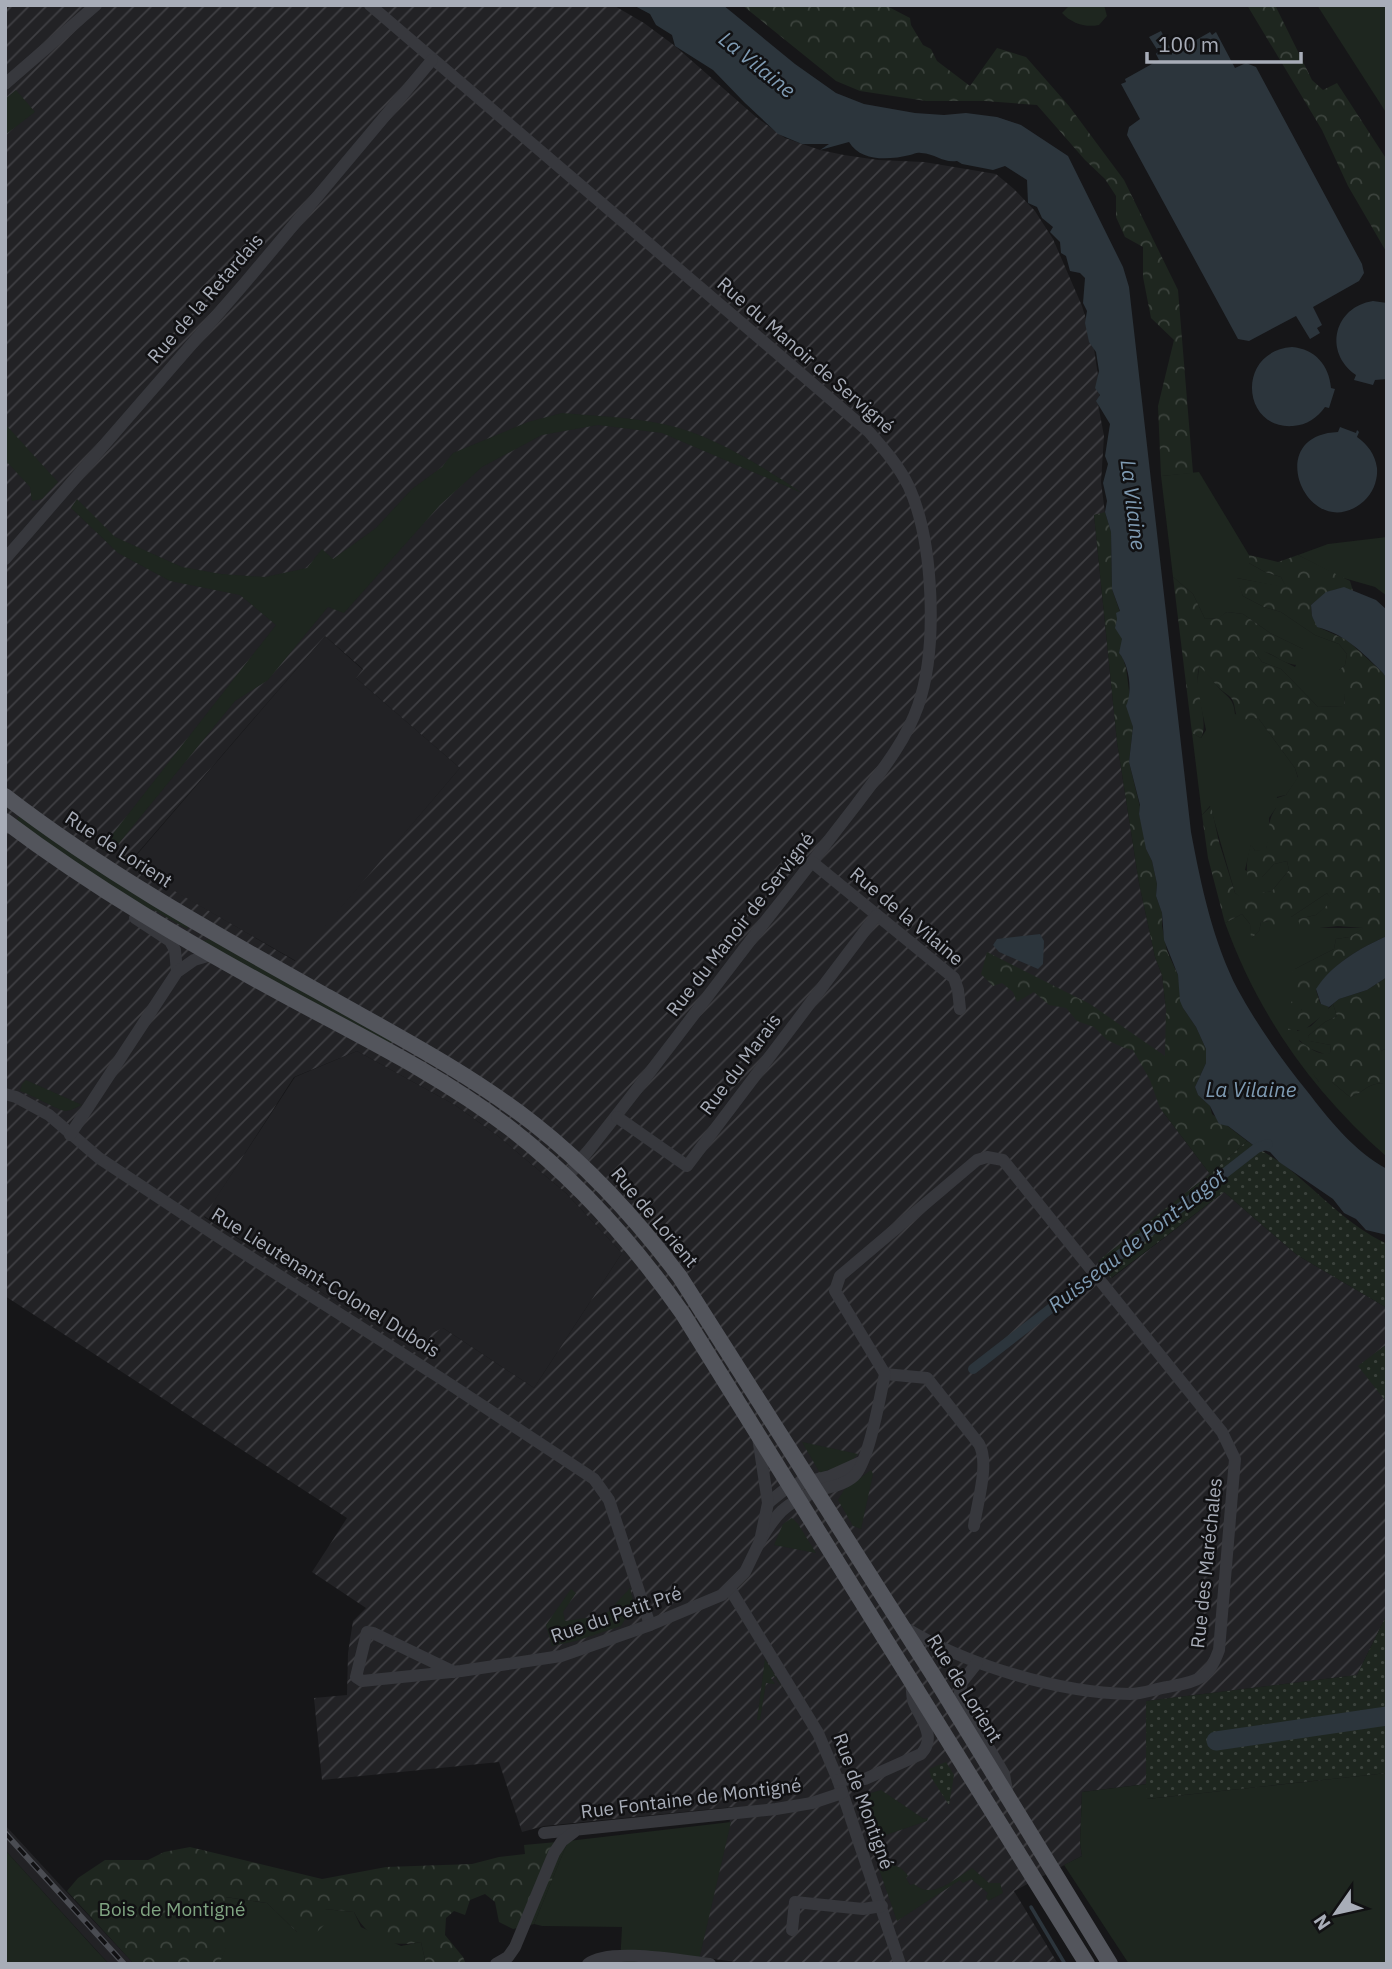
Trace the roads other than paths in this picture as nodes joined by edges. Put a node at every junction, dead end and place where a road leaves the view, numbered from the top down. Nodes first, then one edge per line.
1 (96, 5) edge
2 (370, 5) edge
3 (432, 60) junction
4 (5, 84) edge
5 (5, 559) edge
6 (5, 796) edge
7 (5, 821) edge
8 (812, 862) junction
9 (104, 892) junction
10 (876, 916) junction
11 (214, 933) junction
12 (192, 944) junction
13 (211, 955) junction
14 (177, 972) junction
15 (960, 1009) dead end
16 (399, 1046) junction
17 (5, 1094) edge
18 (617, 1117) junction
19 (70, 1135) junction
20 (579, 1163) junction
21 (567, 1177) junction
22 (697, 1305) junction
23 (683, 1314) junction
24 (885, 1374) junction
25 (757, 1433) junction
26 (812, 1487) junction
27 (793, 1493) junction
28 (768, 1503) junction
29 (974, 1526) dead end
30 (760, 1541) junction
31 (730, 1589) junction
32 (650, 1625) junction
33 (901, 1626) junction
34 (977, 1663) junction
35 (454, 1672) junction
36 (911, 1679) junction
37 (840, 1786) junction
38 (1008, 1798) junction
39 (574, 1832) junction
40 (544, 1833) dead end
41 (882, 1906) junction
42 (792, 1930) dead end
43 (496, 1964) edge
44 (588, 1964) edge
45 (710, 1964) edge
46 (900, 1964) edge
47 (1087, 1964) edge
48 (1110, 1964) edge

1 - 4 street
2 - 3 street, Rue du Manoir de Servigné
3 - 5 street, Rue de la Retardais
3 - 8 street, Rue du Manoir de Servigné
6 - 11 main road, Rue de Lorient
7 - 9 main road, Rue de Lorient
8 - 10 street, Rue de la Vilaine
8 - 18 street, Rue du Manoir de Servigné
9 - 12 main road, Rue de Lorient
9 - 14 street, Rue de Lorient
10 - 15 street, Rue de la Vilaine
10 - 18 street, Rue du Marais
11 - 12 street
11 - 16 main road, Rue de Lorient
12 - 13 main road, Rue de Lorient
13 - 14 street
13 - 16 main road, Rue de Lorient
14 - 19 street
16 - 20 main road, Rue de Lorient
16 - 21 main road, Rue de Lorient
17 - 19 street, Rue Lieutenant-Colonel Dubois
18 - 20 street, Rue du Manoir de Servigné
19 - 32 street, Rue Lieutenant-Colonel Dubois
20 - 21 street, Rue du Manoir de Servigné
20 - 22 main road, Rue de Lorient
21 - 23 main road, Rue de Lorient
22 - 23 main road
22 - 26 main road, Rue de Lorient
23 - 25 main road, Rue de Lorient
24 - 26 street
24 - 29 street
24 - 34 street, Rue des Maréchales
25 - 27 main road, Rue de Lorient
25 - 28 street, Rue du Petit Pré
26 - 27 street
26 - 33 main road, Rue de Lorient
27 - 28 street
27 - 30 street, Rue du Petit Pré
27 - 36 main road, Rue de Lorient
28 - 30 street, Rue du Petit Pré
30 - 31 street, Rue du Petit Pré
31 - 32 street, Rue du Petit Pré
31 - 37 street, Rue de Montigné
32 - 35 street, Rue du Petit Pré
33 - 34 street, Rue des Maréchales
33 - 38 main road, Rue de Lorient
34 - 38 street
35 - 35 street, Rue du Petit Pré
36 - 37 street, Rue Fontaine de Montigné
36 - 47 main road, Rue de Lorient
37 - 39 street, Rue Fontaine de Montigné
37 - 41 street, Rue de Montigné
38 - 48 main road, Rue de Lorient
39 - 40 street, Rue Fontaine de Montigné
39 - 43 street
41 - 42 street
41 - 46 street, Rue de Montigné
44 - 45 street

